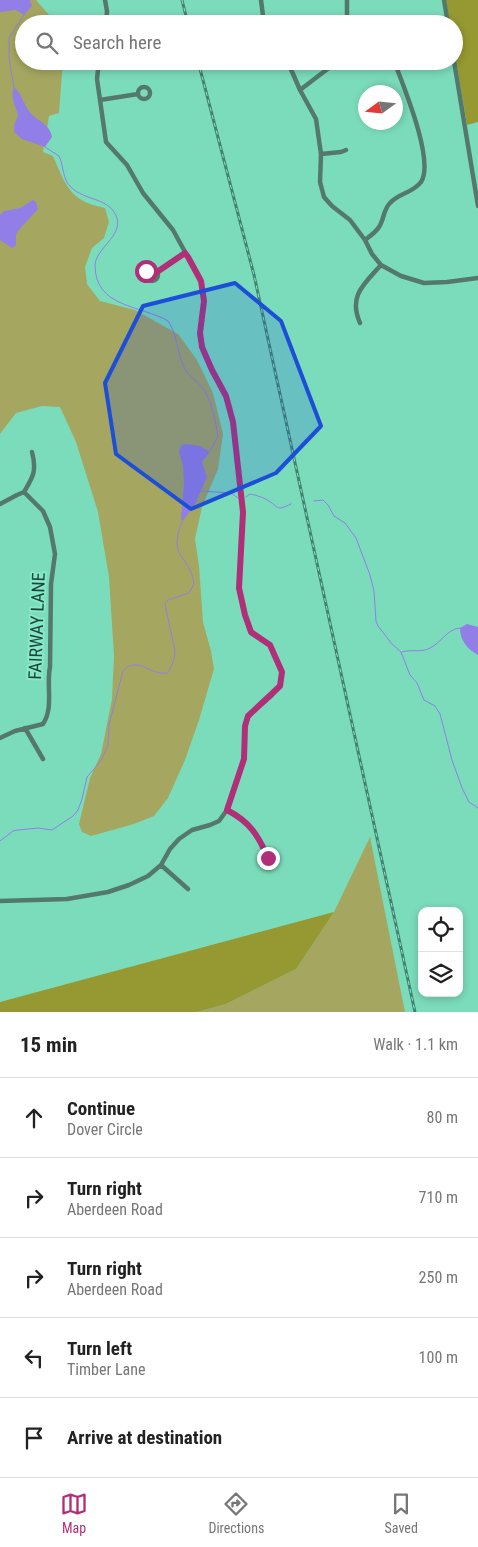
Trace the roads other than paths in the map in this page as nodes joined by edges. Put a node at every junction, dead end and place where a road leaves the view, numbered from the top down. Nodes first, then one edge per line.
1 (105, 0) edge
2 (261, 0) edge
3 (347, 0) edge
4 (444, 0) edge
5 (107, 15) edge
6 (263, 15) edge
7 (347, 15) edge
8 (446, 15) edge
9 (98, 70) edge
10 (291, 70) edge
11 (324, 70) edge
12 (397, 70) edge
13 (455, 70) edge
14 (300, 90) junction
15 (138, 94) dead end
16 (100, 100) junction
17 (346, 150) dead end
18 (321, 154) junction
19 (478, 206) edge
20 (365, 240) junction
21 (185, 253) junction
22 (381, 265) junction
23 (157, 272) dead end
24 (478, 278) edge
25 (360, 323) dead end
26 (32, 452) dead end
27 (24, 492) junction
28 (0, 504) edge
29 (25, 728) junction
30 (0, 738) edge
31 (43, 759) dead end
32 (227, 810) junction
33 (268, 858) dead end
34 (161, 864) junction
35 (188, 889) dead end
36 (0, 901) edge

1 - 5 street
2 - 6 street
3 - 7 street
4 - 8 street
9 - 16 street
10 - 14 street
11 - 14 street
12 - 20 street
13 - 19 street
14 - 18 street
15 - 16 street
16 - 21 street
17 - 18 street
18 - 20 street
20 - 22 street
21 - 23 street
21 - 32 street
22 - 24 street
22 - 25 street
26 - 27 street
27 - 28 street
27 - 29 street, FAIRWAY LANE
29 - 30 street, FAIRWAY LANE
29 - 31 street
32 - 33 street
32 - 34 street
34 - 35 street
34 - 36 street

